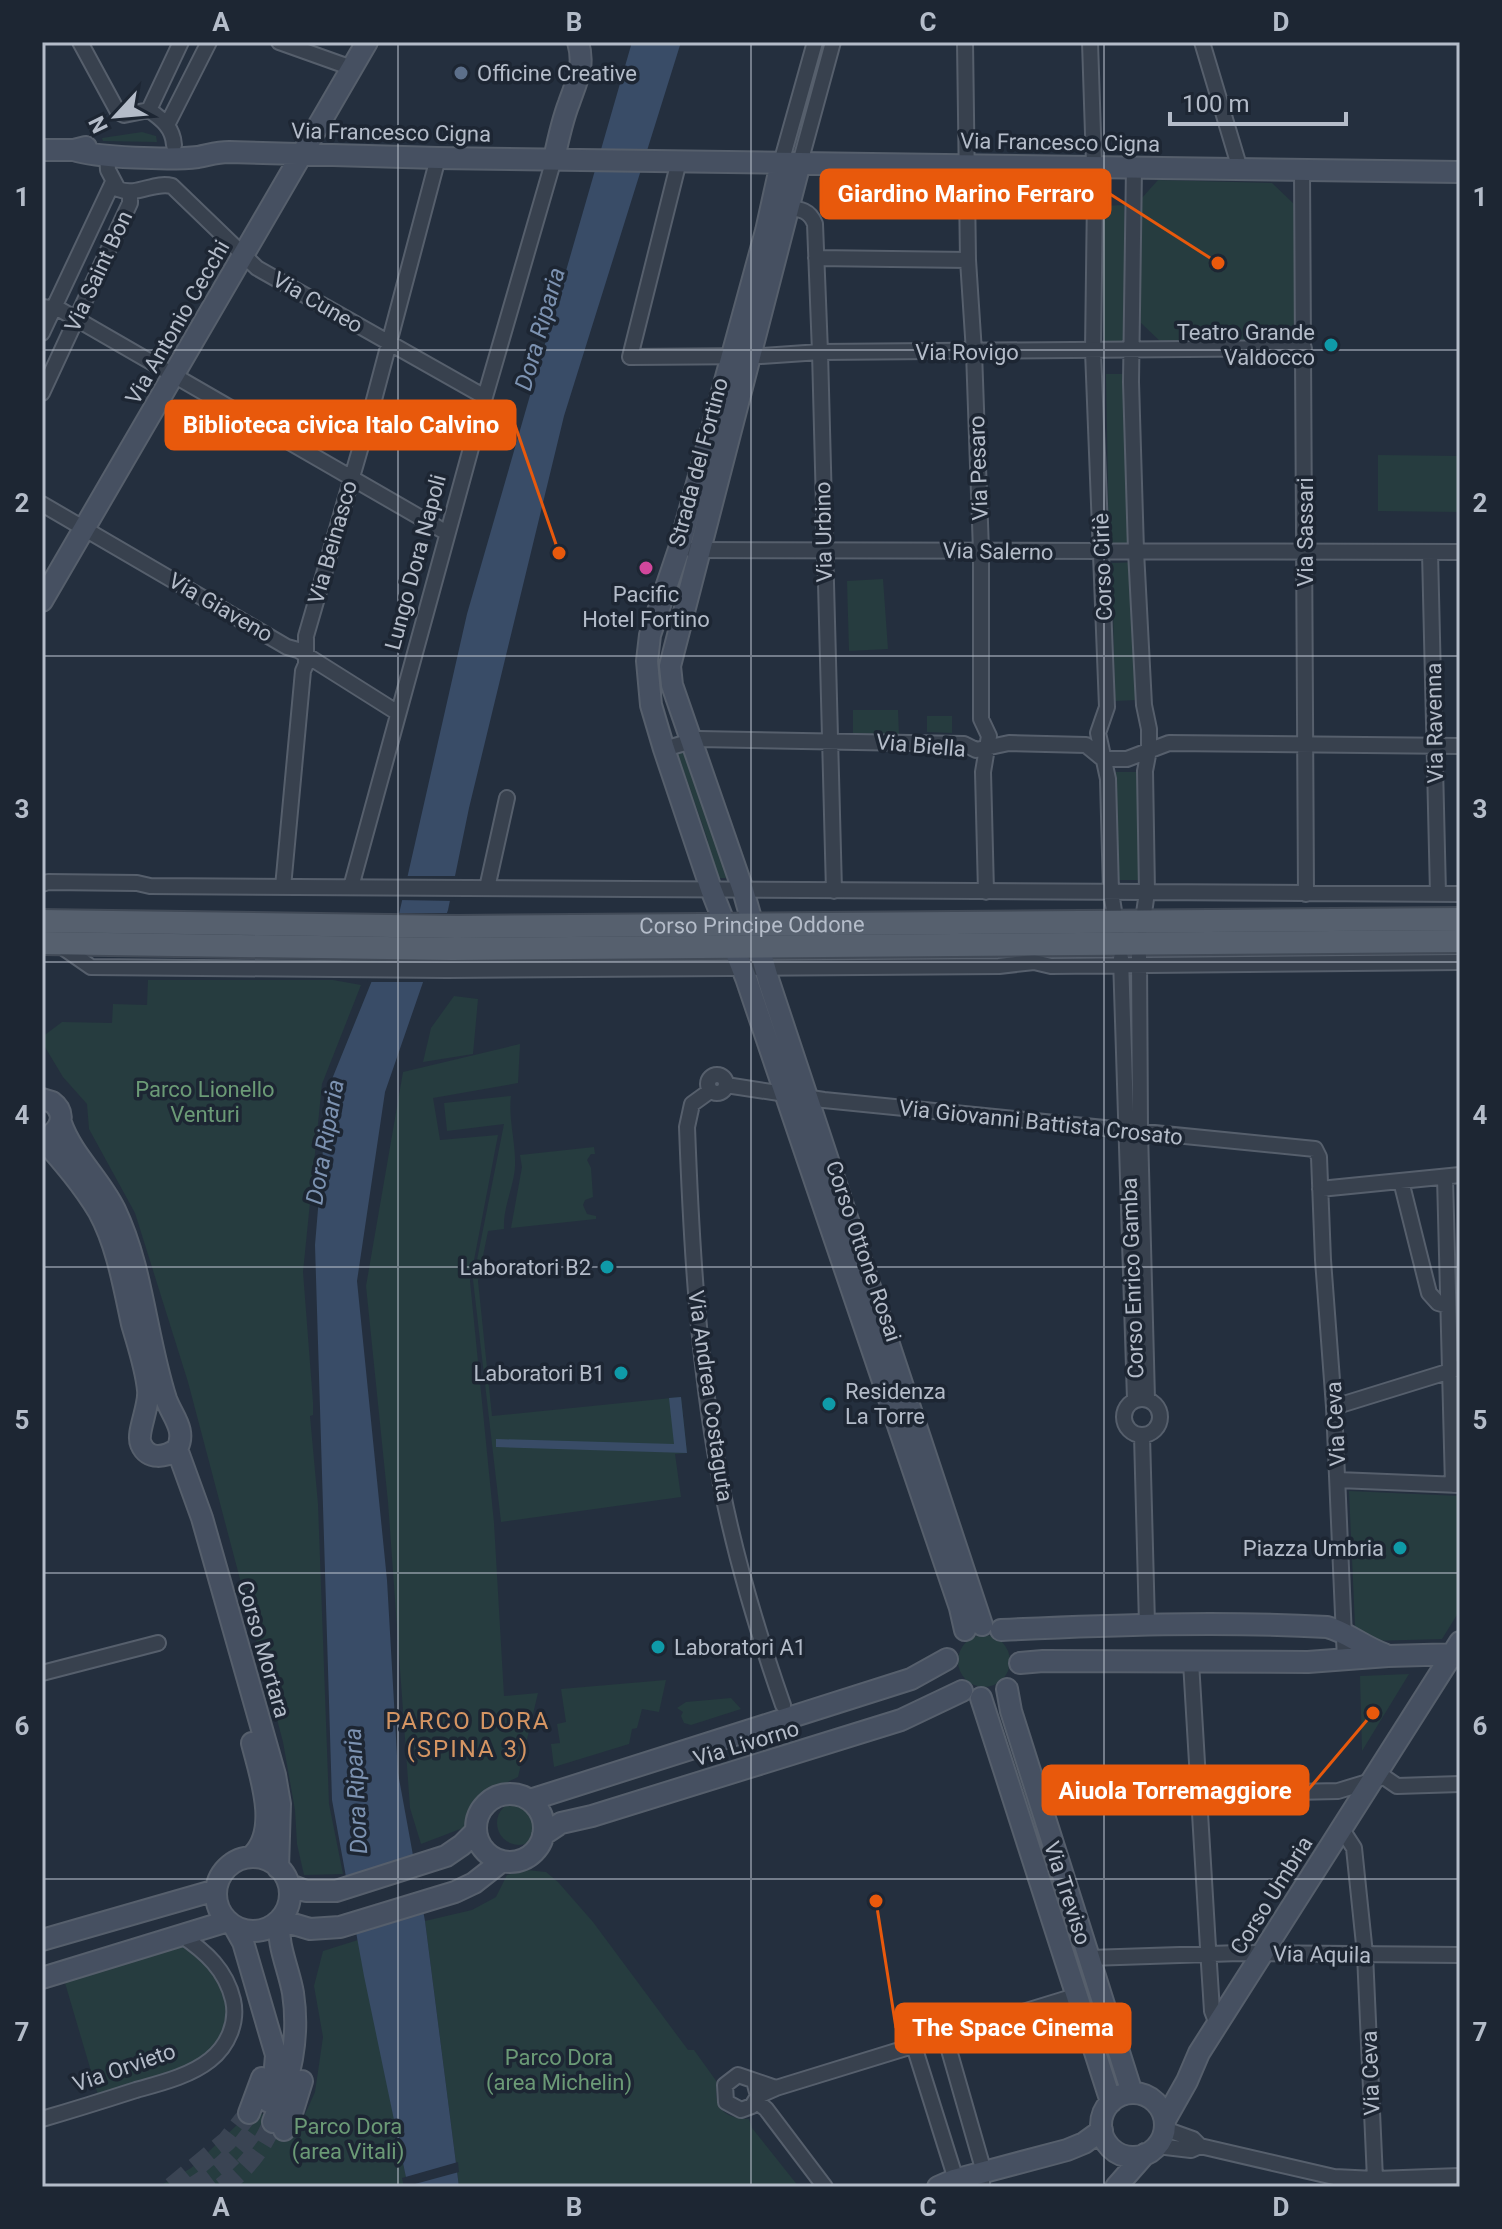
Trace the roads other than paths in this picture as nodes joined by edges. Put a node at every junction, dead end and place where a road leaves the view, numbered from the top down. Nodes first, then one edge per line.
1 (80, 42) edge
2 (181, 42) edge
3 (209, 42) edge
4 (279, 42) edge
5 (367, 42) edge
6 (567, 42) edge
7 (815, 42) edge
8 (833, 42) edge
9 (965, 42) edge
10 (1090, 42) edge
11 (1202, 42) edge
12 (582, 48) edge
13 (352, 68) junction
14 (569, 103) junction
15 (149, 110) junction
16 (170, 135) junction
17 (42, 150) edge
18 (74, 150) junction
19 (144, 151) junction
20 (213, 152) junction
21 (303, 154) junction
22 (107, 155) junction
23 (438, 158) junction
24 (561, 159) junction
25 (669, 161) junction
26 (791, 163) junction
27 (967, 165) junction
28 (1095, 166) junction
29 (1134, 167) junction
30 (1240, 169) junction
31 (1302, 170) junction
32 (1460, 172) edge
33 (113, 182) junction
34 (130, 193) junction
35 (779, 206) junction
36 (243, 255) junction
37 (816, 258) junction
38 (968, 260) junction
39 (60, 312) edge
40 (42, 333) edge
41 (388, 342) junction
42 (1304, 348) junction
43 (1131, 350) junction
44 (1093, 351) junction
45 (820, 352) junction
46 (974, 352) junction
47 (740, 356) junction
48 (174, 369) junction
49 (42, 393) edge
50 (485, 397) junction
51 (350, 477) junction
52 (42, 504) edge
53 (85, 527) junction
54 (447, 533) junction
55 (824, 549) junction
56 (690, 550) junction
57 (981, 551) junction
58 (1136, 551) junction
59 (1102, 552) junction
60 (1305, 552) junction
61 (1430, 552) junction
62 (1460, 552) edge
63 (42, 601) edge
64 (306, 657) junction
65 (398, 713) junction
66 (829, 740) junction
67 (692, 741) junction
68 (1306, 745) junction
69 (1435, 746) junction
70 (1460, 746) edge
71 (986, 748) junction
72 (664, 749) junction
73 (1149, 750) junction
74 (1103, 759) junction
75 (507, 798) dead end
76 (42, 884) edge
77 (283, 887) junction
78 (351, 887) junction
79 (487, 888) junction
80 (711, 889) junction
81 (743, 890) junction
82 (834, 891) junction
83 (986, 892) junction
84 (1111, 892) junction
85 (1147, 892) junction
86 (1306, 894) junction
87 (1438, 894) junction
88 (1460, 894) edge
89 (1460, 919) edge
90 (42, 921) edge
91 (1116, 921) junction
92 (1143, 921) junction
93 (725, 924) junction
94 (753, 924) junction
95 (1460, 941) edge
96 (47, 944) edge
97 (1130, 954) junction
98 (738, 957) junction
99 (761, 957) junction
100 (1460, 962) edge
101 (726, 1085) joint
102 (786, 1094) junction
103 (44, 1097) edge
104 (807, 1097) junction
105 (61, 1123) junction
106 (1134, 1131) junction
107 (42, 1137) edge
108 (1452, 1176) edge
109 (1401, 1181) junction
110 (1320, 1189) junction
111 (1448, 1306) junction
112 (1456, 1369) edge
113 (1141, 1399) junction
114 (1334, 1407) junction
115 (172, 1416) junction
116 (146, 1419) junction
117 (1142, 1435) junction
118 (168, 1453) junction
119 (1338, 1480) junction
120 (1456, 1485) edge
121 (1147, 1624) junction
122 (983, 1628) junction
123 (1344, 1634) junction
124 (158, 1643) dead end
125 (1457, 1650) edge
126 (1388, 1656) junction
127 (947, 1659) junction
128 (1345, 1660) junction
129 (1191, 1662) junction
130 (1020, 1663) junction
131 (42, 1673) edge
132 (1007, 1689) junction
133 (972, 1694) junction
134 (783, 1705) dead end
135 (1372, 1780) junction
136 (1460, 1784) edge
137 (1198, 1795) junction
138 (1039, 1798) junction
139 (530, 1800) junction
140 (1341, 1828) junction
141 (476, 1831) junction
142 (543, 1835) junction
143 (252, 1856) junction
144 (502, 1861) junction
145 (284, 1876) junction
146 (216, 1890) junction
147 (280, 1920) junction
148 (231, 1924) junction
149 (310, 1929) junction
150 (181, 1935) junction
151 (42, 1940) edge
152 (1262, 1953) junction
153 (1365, 1954) junction
154 (1208, 1955) junction
155 (1460, 1955) edge
156 (1089, 1958) junction
157 (42, 1978) edge
158 (1075, 1996) junction
159 (1217, 2024) junction
160 (945, 2036) junction
161 (914, 2046) junction
162 (1199, 2053) junction
163 (754, 2081) junction
164 (776, 2088) junction
165 (1141, 2095) junction
166 (754, 2102) junction
167 (1111, 2102) junction
168 (42, 2119) edge
169 (267, 2121) junction
170 (1158, 2138) junction
171 (1109, 2142) junction
172 (1460, 2176) edge
173 (1375, 2179) junction
174 (1338, 2182) edge
175 (964, 2183) edge
176 (1117, 2185) edge
177 (814, 2187) edge
178 (825, 2187) edge

1 - 15 street
2 - 15 street
3 - 16 street
4 - 13 street
5 - 13 street, Via Antonio Cecchi
6 - 14 street
7 - 26 street, Strada del Fortino
8 - 26 street, Strada del Fortino
9 - 27 street, Via Pesaro
10 - 28 street, Corso Ciriè
11 - 30 street
12 - 14 street
13 - 21 street, Via Antonio Cecchi
14 - 24 street
15 - 16 street
16 - 19 street, Via Francesco Cigna
16 - 20 street, Via Francesco Cigna
17 - 18 street, Via Francesco Cigna
18 - 19 street, Via Francesco Cigna
18 - 22 street, Via Francesco Cigna
19 - 20 street, Via Francesco Cigna
19 - 22 street
20 - 21 street, Via Francesco Cigna
21 - 23 street, Via Francesco Cigna
21 - 36 street, Via Antonio Cecchi
22 - 33 street
23 - 24 street, Via Francesco Cigna
23 - 41 street, Via Beinasco
24 - 25 street, Via Francesco Cigna
24 - 50 street, Lungo Dora Napoli
25 - 26 street, Via Francesco Cigna
25 - 47 street, Via Rovigo
26 - 27 street, Via Francesco Cigna
26 - 35 street, Strada del Fortino
27 - 28 street, Via Francesco Cigna
27 - 38 street, Via Pesaro
28 - 29 street, Via Francesco Cigna
28 - 44 street, Corso Ciriè
29 - 30 street, Via Francesco Cigna
29 - 43 street, Corso Ciriè
30 - 31 street, Via Francesco Cigna
31 - 32 street, Via Francesco Cigna
31 - 42 street, Via Sassari
33 - 34 street
33 - 39 street, Via Saint Bon
34 - 36 street, Via Cuneo
34 - 39 street, Via Saint Bon
35 - 37 street, Via Urbino
35 - 47 street, Strada del Fortino
36 - 41 street, Via Cuneo
36 - 48 street, Via Antonio Cecchi
37 - 38 street
37 - 45 street, Via Urbino
38 - 46 street, Via Pesaro
39 - 40 street, Via Saint Bon
39 - 48 street
39 - 49 street, Via Saint Bon
41 - 50 street, Via Cuneo
41 - 51 street, Via Beinasco
42 - 43 street, Via Rovigo
42 - 60 street, Via Sassari
43 - 44 street, Via Rovigo
43 - 58 street, Corso Ciriè
44 - 46 street, Via Rovigo
44 - 59 street, Corso Ciriè
45 - 46 street, Via Rovigo
45 - 47 street, Via Rovigo
45 - 55 street, Via Urbino
46 - 57 street, Via Pesaro
47 - 56 street, Strada del Fortino
48 - 51 street
48 - 53 street, Via Antonio Cecchi
50 - 54 street, Lungo Dora Napoli
51 - 54 street
51 - 64 street, Via Beinasco
52 - 53 street, Via Giaveno
53 - 63 street
53 - 64 street, Via Giaveno
54 - 65 street, Lungo Dora Napoli
55 - 56 street, Via Salerno
55 - 57 street, Via Salerno
55 - 66 street, Via Urbino
56 - 67 street, Strada del Fortino
56 - 72 street, Strada del Fortino
57 - 59 street, Via Salerno
57 - 71 street, Via Pesaro
58 - 59 street, Via Salerno
58 - 60 street, Via Salerno
58 - 73 street, Corso Ciriè
59 - 74 street, Corso Ciriè
60 - 61 street, Via Salerno
60 - 68 street, Via Sassari
61 - 62 street, Via Salerno
61 - 69 street, Via Ravenna
64 - 65 street, Via Giaveno
64 - 77 street, Via Beinasco
65 - 78 street, Lungo Dora Napoli
66 - 67 street, Via Biella
66 - 71 street, Via Biella
66 - 82 street, Via Urbino
67 - 72 street, Via Biella
67 - 81 street, Strada del Fortino
68 - 69 street
68 - 73 street
68 - 86 street, Via Sassari
69 - 70 street
69 - 87 street, Via Ravenna
71 - 74 street, Via Biella
71 - 83 street, Via Pesaro
72 - 80 street, Strada del Fortino
73 - 74 street
73 - 85 street, Corso Ciriè
74 - 84 street, Corso Ciriè
75 - 79 street
76 - 77 street
77 - 78 street
78 - 79 street, Corso Principe Oddone
79 - 80 street, Corso Principe Oddone
80 - 81 street, Corso Principe Oddone
80 - 93 street, Corso Ottone Rosai
81 - 82 street, Corso Principe Oddone
81 - 94 street, Corso Ottone Rosai
82 - 83 street, Corso Principe Oddone
83 - 84 street, Corso Principe Oddone
84 - 85 street, Corso Principe Oddone
84 - 91 street, Corso Ciriè
85 - 86 street, Corso Principe Oddone
85 - 92 street, Corso Ciriè
86 - 87 street, Corso Principe Oddone
87 - 88 street, Corso Principe Oddone
89 - 92 main road, Corso Principe Oddone
90 - 93 main road, Corso Principe Oddone
91 - 92 main road, Corso Principe Oddone
91 - 94 main road, Corso Principe Oddone
91 - 97 street, Corso Ciriè
92 - 97 street, Corso Ciriè
93 - 94 main road, Corso Principe Oddone
93 - 98 street, Corso Ottone Rosai
94 - 99 street, Corso Ottone Rosai
95 - 97 main road, Corso Principe Oddone
96 - 98 main road, Corso Principe Oddone
97 - 99 main road, Corso Principe Oddone
97 - 100 street, Corso Principe Oddone
97 - 106 street, Corso Enrico Gamba
98 - 99 main road, Corso Principe Oddone
98 - 102 street, Corso Ottone Rosai
99 - 104 street, Corso Ottone Rosai
101 - 102 street, Via Giovanni Battista Crosato
101 - 134 street, Via Andrea Costaguta
102 - 104 street, Via Giovanni Battista Crosato
102 - 122 street, Corso Ottone Rosai
103 - 105 street
104 - 106 street, Via Giovanni Battista Crosato
104 - 122 street, Corso Ottone Rosai
105 - 107 street
105 - 115 street
106 - 110 street, Via Giovanni Battista Crosato
106 - 113 street, Corso Enrico Gamba
107 - 116 street
108 - 109 street
108 - 111 street
109 - 110 street
109 - 111 street
110 - 114 street, Via Ceva
111 - 112 street
112 - 114 street
112 - 120 street
113 - 117 street
113 - 117 street
114 - 119 street, Via Ceva
115 - 116 street
115 - 118 street
116 - 118 street
117 - 121 street
118 - 143 street, Corso Mortara
118 - 145 street, Corso Mortara
119 - 120 street
119 - 123 street, Via Ceva
121 - 122 street
121 - 123 street
122 - 127 street
122 - 130 street
123 - 126 street
123 - 128 street, Via Ceva
124 - 131 street
125 - 126 street
125 - 135 street, Corso Umbria
126 - 128 street
127 - 133 street
127 - 139 street, Via Livorno
128 - 129 street
129 - 130 street
129 - 137 street
130 - 132 street
132 - 133 street
132 - 138 street, Via Treviso
133 - 142 street, Via Livorno
133 - 158 street, Via Treviso
135 - 136 street
135 - 137 street
135 - 140 street, Corso Umbria
137 - 138 street
137 - 154 street
138 - 156 street, Via Treviso
139 - 141 street
139 - 142 street
140 - 152 street, Corso Umbria
140 - 153 street, Via Ceva
141 - 144 street
141 - 145 street
142 - 144 street
143 - 145 street
143 - 146 street
144 - 149 street
145 - 147 street
146 - 148 street
146 - 151 street
147 - 148 street
147 - 149 street
147 - 169 street
148 - 150 street
148 - 169 street
149 - 169 street
150 - 157 street
150 - 168 street, Via Orvieto
152 - 153 street, Via Aquila
152 - 154 street, Via Aquila
152 - 159 street, Corso Umbria
153 - 155 street, Via Aquila
153 - 173 street, Via Ceva
154 - 156 street, Via Aquila
154 - 159 street
156 - 165 street, Via Treviso
158 - 160 street
158 - 167 street, Via Treviso
159 - 162 street, Corso Umbria
160 - 161 street
160 - 175 street
161 - 164 street
161 - 175 street
162 - 165 street, Corso Umbria
162 - 170 street, Corso Umbria
163 - 164 street
163 - 166 street
163 - 166 street
164 - 166 street
165 - 167 street, Corso Umbria
165 - 170 street
166 - 177 street
166 - 178 street
167 - 171 street, Corso Umbria
170 - 171 street
170 - 174 street
170 - 176 street, Corso Umbria
171 - 175 street
171 - 176 street, Corso Umbria
172 - 173 street
173 - 174 street

